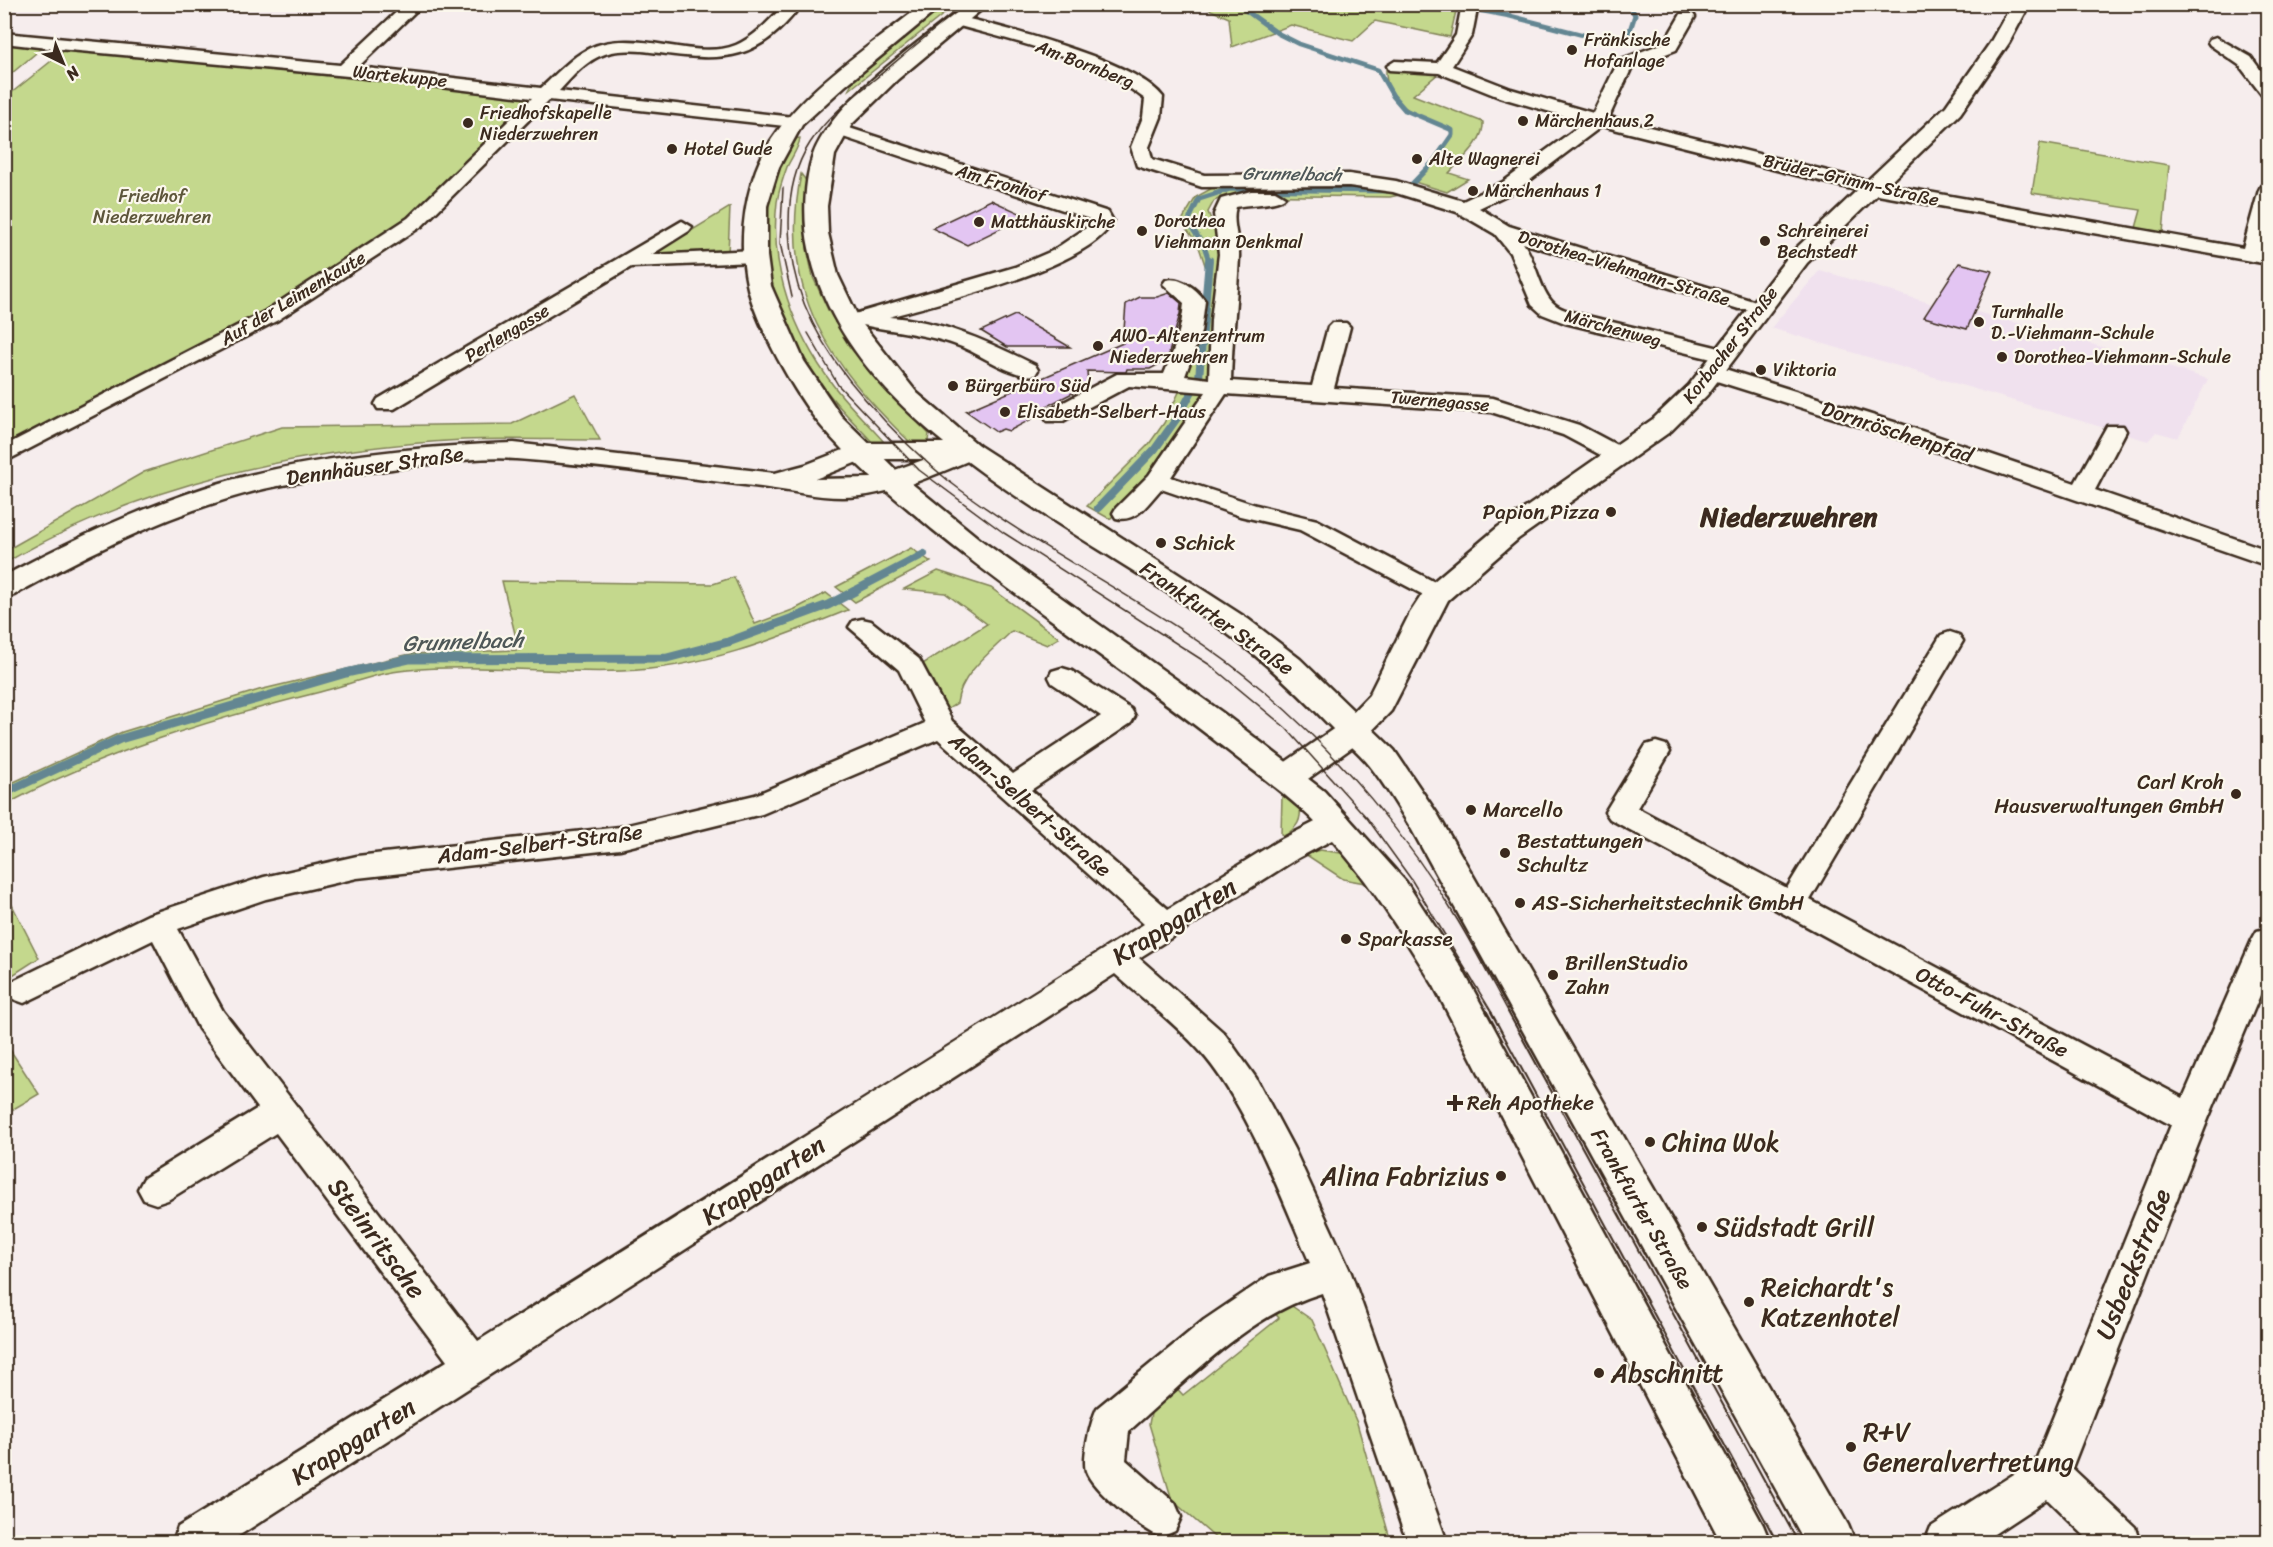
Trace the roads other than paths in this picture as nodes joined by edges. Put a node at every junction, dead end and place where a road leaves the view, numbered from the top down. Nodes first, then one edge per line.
1 (416, 4) edge
2 (794, 4) edge
3 (935, 4) edge
4 (979, 4) edge
5 (2021, 4) edge
6 (2262, 4) edge
7 (2268, 7) edge
8 (1468, 10) edge
9 (1687, 17) dead end
10 (958, 21) junction
11 (4, 38) edge
12 (2216, 42) dead end
13 (1395, 66) dead end
14 (1442, 68) junction
15 (345, 70) junction
16 (2268, 91) edge
17 (545, 93) junction
18 (1599, 120) junction
19 (794, 122) junction
20 (837, 129) junction
21 (1202, 181) joint
22 (1872, 188) junction
23 (1405, 189) junction
24 (2268, 189) edge
25 (1464, 208) junction
26 (682, 227) dead end
27 (1502, 230) junction
28 (755, 256) junction
29 (2260, 256) edge
30 (627, 261) junction
31 (1173, 284) dead end
32 (1746, 305) dead end
33 (848, 322) junction
34 (1339, 327) dead end
35 (1718, 364) junction
36 (1027, 370) dead end
37 (1178, 382) junction
38 (1216, 386) junction
39 (1322, 392) junction
40 (386, 404) dead end
41 (1055, 416) dead end
42 (2115, 431) dead end
43 (969, 451) junction
44 (861, 452) junction
45 (4, 454) edge
46 (1620, 456) junction
47 (765, 479) junction
48 (890, 480) junction
49 (1157, 480) junction
50 (2081, 494) junction
51 (1125, 513) dead end
52 (2268, 558) edge
53 (4, 588) edge
54 (1437, 594) junction
55 (862, 627) dead end
56 (1950, 641) dead end
57 (1062, 677) dead end
58 (941, 727) junction
59 (1353, 731) junction
60 (1656, 752) dead end
61 (1286, 778) junction
62 (1011, 789) junction
63 (1337, 824) junction
64 (1792, 905) junction
65 (159, 923) junction
66 (1166, 925) junction
67 (2268, 940) edge
68 (1117, 957) junction
69 (24, 990) dead end
70 (281, 1112) junction
71 (2191, 1119) junction
72 (156, 1189) dead end
73 (1333, 1273) junction
74 (473, 1365) junction
75 (2050, 1474) junction
76 (1161, 1517) dead end
77 (193, 1542) edge
78 (1427, 1542) edge
79 (1746, 1542) edge
80 (1831, 1542) edge
81 (1946, 1542) edge
82 (2120, 1542) edge

1 - 15 street
2 - 17 street, Auf der Leimenkaute
3 - 19 main road
4 - 10 main road, Frankfurter Straße
5 - 22 main road, Korbacher Straße
6 - 7 street
8 - 14 street
9 - 18 street
10 - 20 main road, Frankfurter Straße
10 - 21 street, Am Bornberg
11 - 15 street, Wartekuppe
12 - 16 street
13 - 14 street, Brüder-Grimm-Straße
14 - 18 street, Brüder-Grimm-Straße
15 - 17 street, Wartekuppe
17 - 19 street, Wartekuppe
17 - 45 street, Auf der Leimenkaute
18 - 22 street, Brüder-Grimm-Straße
18 - 25 street
19 - 20 main road
19 - 28 main road
20 - 33 main road, Frankfurter Straße
20 - 33 street, Am Fronhof
21 - 23 street, Märchenweg
22 - 29 street, Brüder-Grimm-Straße
22 - 35 main road, Korbacher Straße
23 - 25 street, Märchenweg
23 - 38 street
24 - 29 street
25 - 27 street, Märchenweg
26 - 30 street, Perlengasse
27 - 32 street, Dorothea-Viehmann-Straße
27 - 35 street, Märchenweg
28 - 30 street
28 - 44 main road
30 - 40 street, Perlengasse
31 - 37 street
33 - 36 street
33 - 43 main road, Frankfurter Straße
34 - 39 street
35 - 46 main road, Korbacher Straße
35 - 50 street, Dornröschenpfad
37 - 38 street, Twernegasse
37 - 41 street, Twernegasse
38 - 39 street, Twernegasse
38 - 49 street
39 - 46 street, Twernegasse
42 - 50 street
43 - 44 main road, Dennhäuser Straße
43 - 48 main road, Dennhäuser Straße
43 - 59 main road, Frankfurter Straße
44 - 47 main road, Dennhäuser Straße
44 - 48 main road
46 - 54 main road, Korbacher Straße
47 - 48 main road, Dennhäuser Straße
47 - 53 main road, Dennhäuser Straße
48 - 61 main road
49 - 51 street
49 - 54 street
50 - 52 street, Dornröschenpfad
54 - 59 main road, Korbacher Straße
55 - 58 street
56 - 64 street
57 - 62 street
58 - 62 street, Adam-Selbert-Straße
58 - 65 street, Adam-Selbert-Straße
59 - 61 main road, Korbacher Straße
59 - 80 main road, Frankfurter Straße
60 - 64 street, Otto-Fuhr-Straße
61 - 63 main road
62 - 66 street, Adam-Selbert-Straße
63 - 66 street, Krappgarten
63 - 79 main road
64 - 71 street, Otto-Fuhr-Straße
65 - 69 street, Adam-Selbert-Straße
65 - 70 street, Steinritsche
66 - 68 street, Krappgarten
67 - 71 street, Usbeckstraße
68 - 73 street
68 - 74 street, Krappgarten
70 - 72 street
70 - 74 street, Steinritsche
71 - 75 street, Usbeckstraße
73 - 76 street
73 - 78 street
74 - 77 street, Krappgarten
75 - 81 street
75 - 82 street

